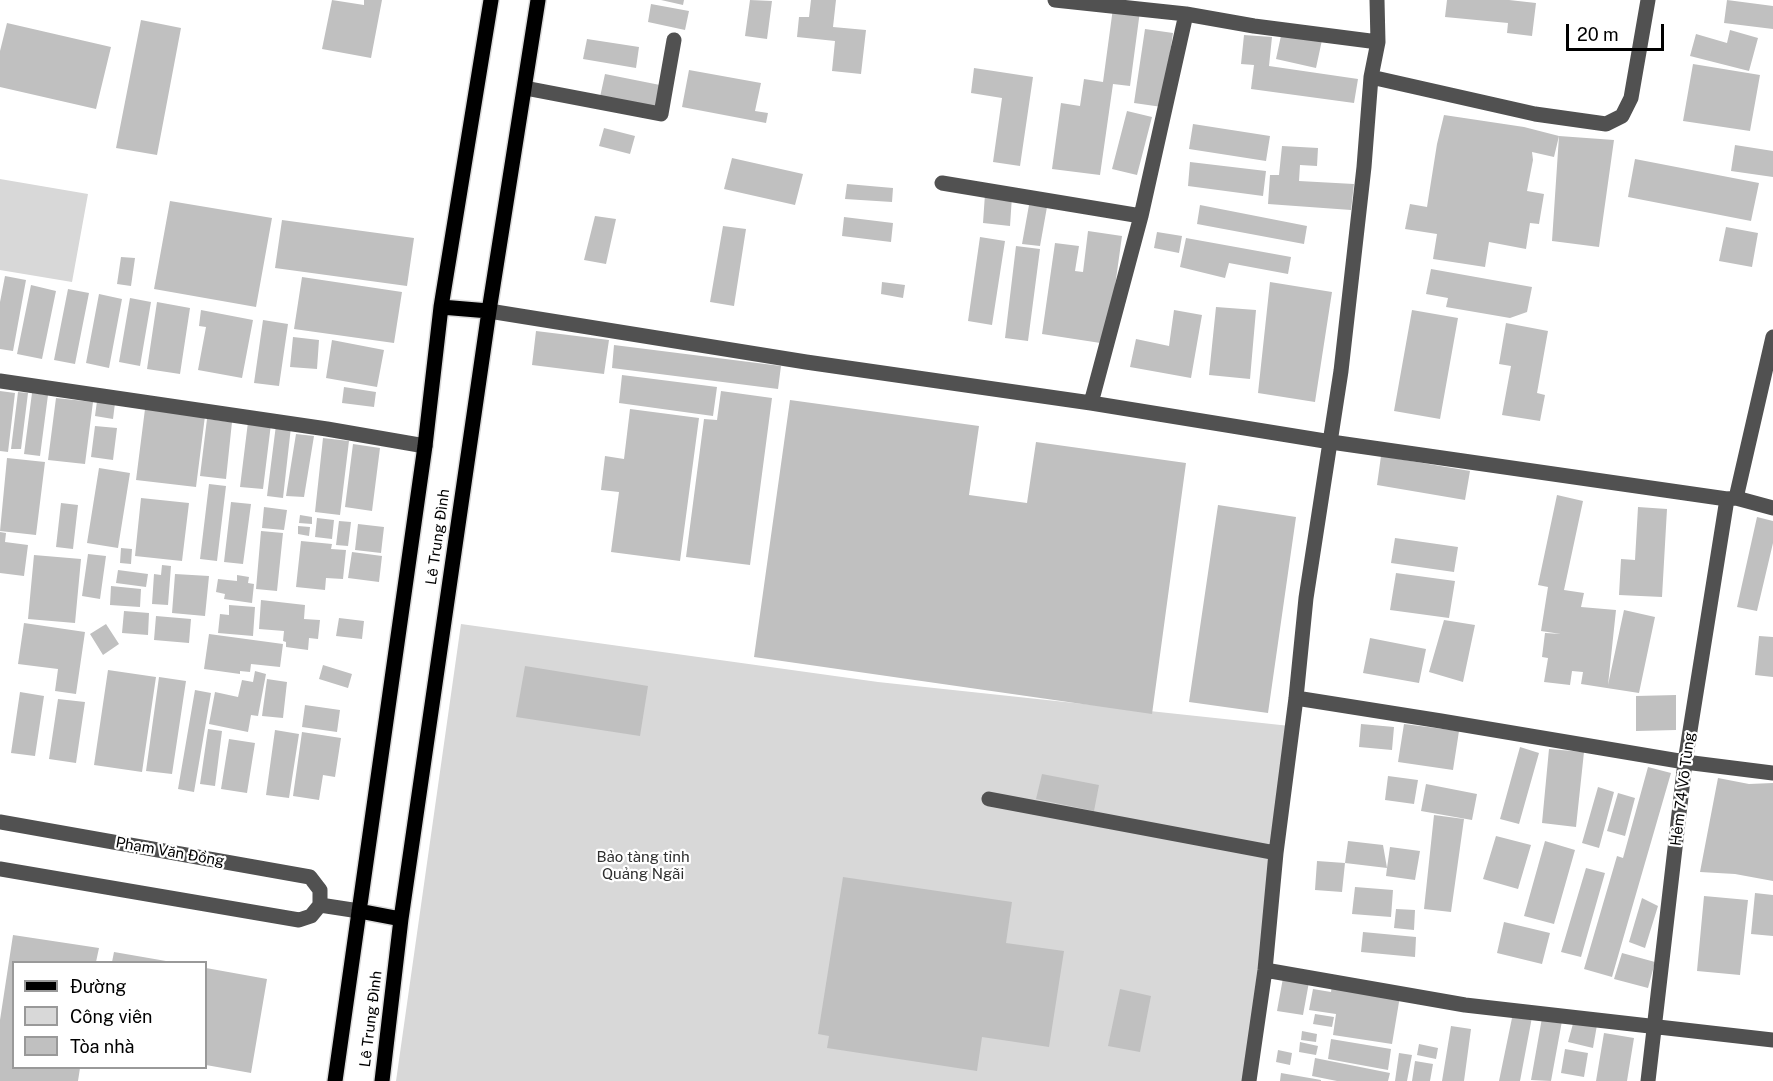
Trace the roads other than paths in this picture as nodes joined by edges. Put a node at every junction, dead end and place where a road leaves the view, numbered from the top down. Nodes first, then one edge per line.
1 (491, 0) edge
2 (538, 0) edge
3 (1056, 0) edge
4 (1377, 0) edge
5 (1648, 0) edge
6 (1186, 14) junction
7 (674, 40) dead end
8 (1378, 42) junction
9 (1371, 77) junction
10 (525, 88) junction
11 (942, 183) dead end
12 (1141, 216) junction
13 (441, 307) junction
14 (489, 311) junction
15 (1773, 337) edge
16 (0, 381) edge
17 (1091, 403) junction
18 (1330, 442) junction
19 (425, 446) junction
20 (1732, 499) junction
21 (1773, 508) edge
22 (1296, 698) junction
23 (1685, 762) junction
24 (1773, 773) edge
25 (989, 799) dead end
26 (0, 822) edge
27 (1276, 853) junction
28 (0, 869) edge
29 (320, 905) junction
30 (358, 911) junction
31 (402, 919) junction
32 (1265, 970) junction
33 (1654, 1028) junction
34 (1773, 1040) edge
35 (335, 1081) edge
36 (382, 1081) edge
37 (1249, 1081) edge
38 (1648, 1081) edge

1 - 13 main road, Lê Trung Đình
2 - 10 main road, Lê Trung Đình
3 - 6 street
4 - 8 street
5 - 9 street
6 - 8 street
6 - 12 street
7 - 10 street
8 - 9 street
9 - 18 street
10 - 14 main road, Lê Trung Đình
11 - 12 street
12 - 17 street
13 - 14 main road
13 - 19 main road, Lê Trung Đình
14 - 17 street
14 - 31 main road, Lê Trung Đình
15 - 20 street, Hẻm 74 Võ Tùng
16 - 19 street
17 - 18 street
18 - 20 street
18 - 22 street
19 - 30 main road, Lê Trung Đình
20 - 21 street
20 - 23 street, Hẻm 74 Võ Tùng
22 - 23 street
22 - 27 street
23 - 24 street
23 - 33 street, Hẻm 74 Võ Tùng
25 - 27 street
26 - 29 street, Phạm Văn Đồng
27 - 32 street
28 - 29 street
29 - 30 street
30 - 31 main road
30 - 35 main road, Lê Trung Đình
31 - 36 main road, Lê Trung Đình
32 - 33 street
32 - 37 street
33 - 34 street
33 - 38 street, Hẻm 74 Võ Tùng

